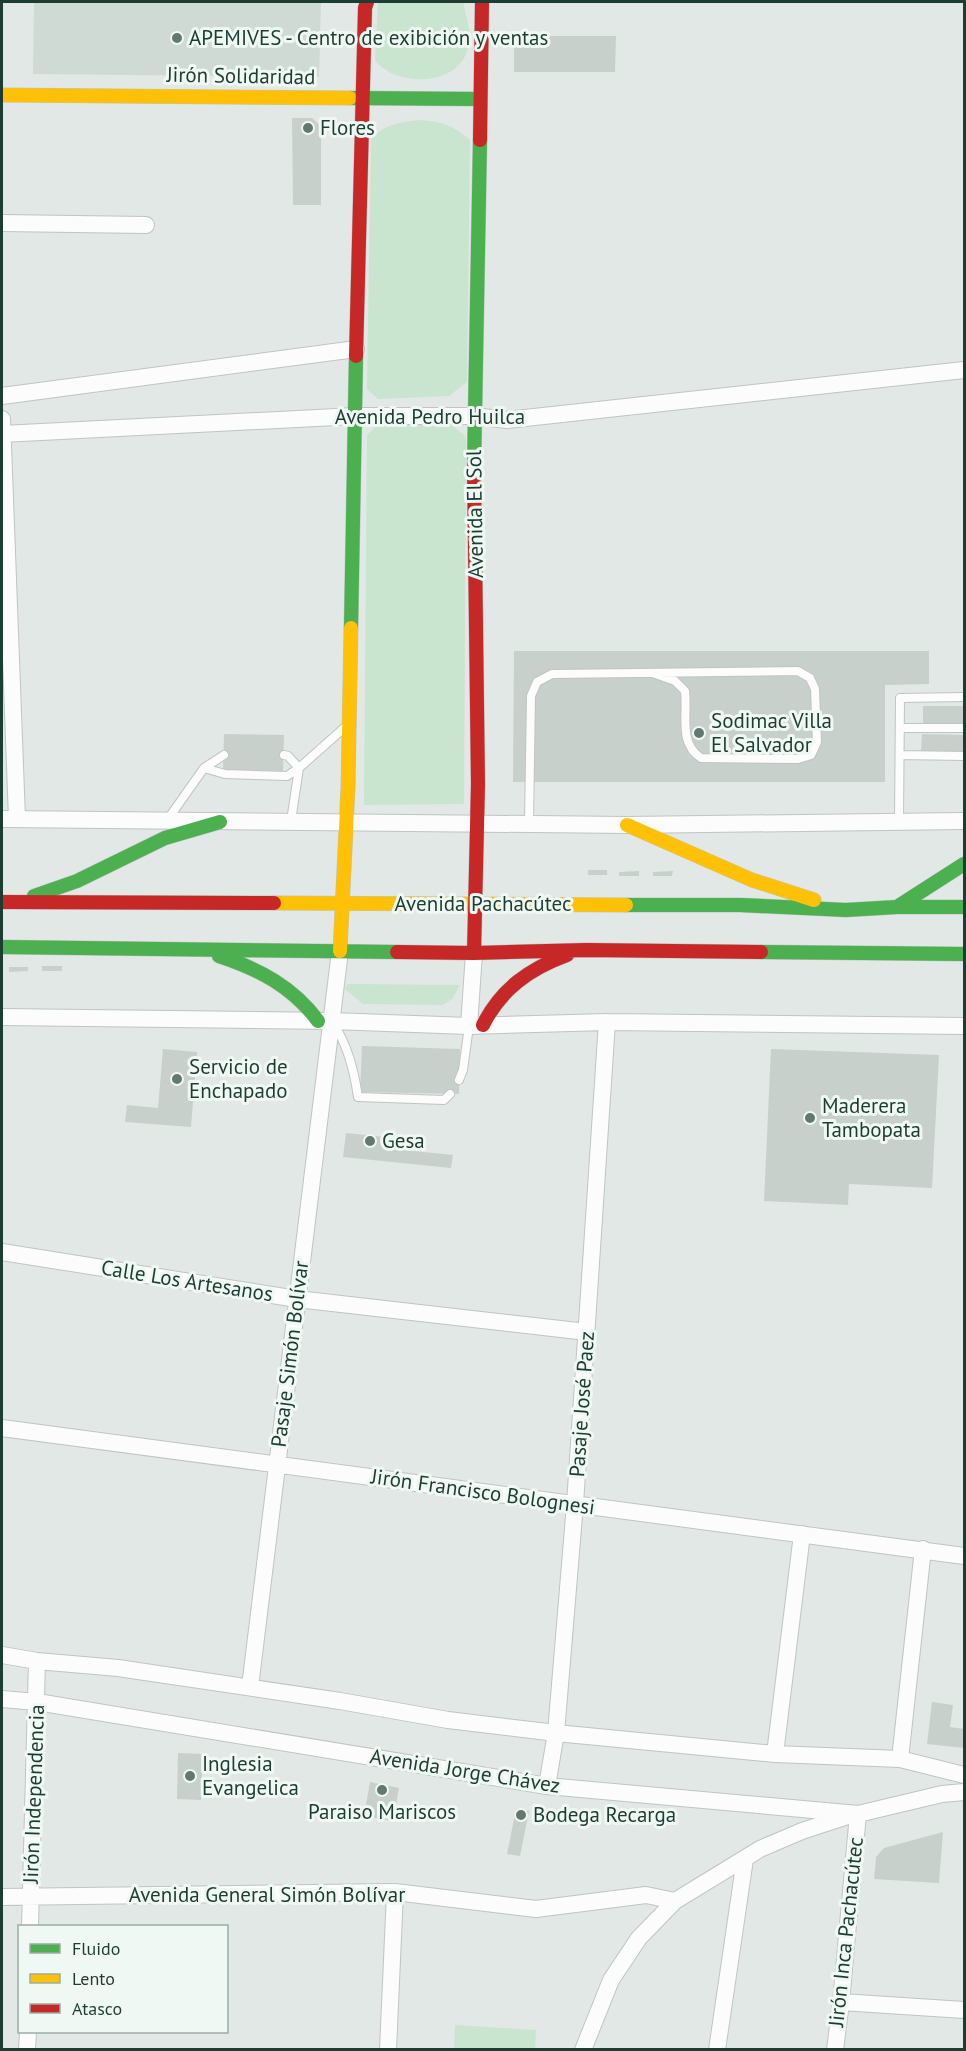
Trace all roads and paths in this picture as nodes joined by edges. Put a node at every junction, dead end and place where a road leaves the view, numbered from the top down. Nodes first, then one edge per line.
1 (482, 2) edge
2 (366, 4) edge
3 (2, 94) edge
4 (363, 98) junction
5 (480, 99) junction
6 (2, 223) edge
7 (146, 225) dead end
8 (356, 349) junction
9 (964, 370) edge
10 (2, 396) edge
11 (355, 416) junction
12 (474, 416) junction
13 (2, 429) edge
14 (653, 673) junction
15 (964, 697) edge
16 (349, 724) junction
17 (900, 728) junction
18 (964, 728) edge
19 (224, 755) dead end
20 (284, 755) dead end
21 (900, 755) junction
22 (964, 756) edge
23 (204, 768) junction
24 (299, 768) junction
25 (9, 819) edge
26 (167, 821) junction
27 (291, 821) junction
28 (898, 821) junction
29 (964, 821) edge
30 (220, 822) junction
31 (346, 822) junction
32 (478, 822) junction
33 (529, 823) junction
34 (627, 825) junction
35 (964, 864) edge
36 (7, 902) edge
37 (343, 904) junction
38 (476, 905) junction
39 (897, 907) junction
40 (964, 907) edge
41 (846, 910) junction
42 (2, 947) edge
43 (201, 950) junction
44 (586, 950) junction
45 (340, 951) junction
46 (474, 953) junction
47 (961, 955) edge
48 (2, 1017) edge
49 (325, 1021) junction
50 (606, 1022) junction
51 (476, 1026) junction
52 (964, 1026) edge
53 (459, 1080) dead end
54 (450, 1094) dead end
55 (2, 1252) edge
56 (297, 1299) junction
57 (587, 1332) junction
58 (2, 1428) edge
59 (276, 1465) junction
60 (575, 1504) junction
61 (802, 1534) junction
62 (923, 1549) junction
63 (964, 1556) edge
64 (2, 1655) edge
65 (37, 1661) junction
66 (250, 1687) junction
67 (2, 1699) edge
68 (37, 1702) junction
69 (556, 1733) junction
70 (775, 1754) junction
71 (900, 1759) junction
72 (964, 1774) edge
73 (547, 1785) junction
74 (964, 1792) edge
75 (858, 1814) junction
76 (744, 1859) junction
77 (395, 1892) junction
78 (2, 1897) edge
79 (31, 1897) junction
80 (675, 1901) junction
81 (30, 1925) edge
82 (841, 2002) junction
83 (964, 2010) edge
84 (28, 2033) edge
85 (27, 2049) edge
86 (388, 2049) edge
87 (583, 2049) edge
88 (717, 2049) edge
89 (835, 2049) edge

1 - 5 main road, Avenida El Sol
2 - 4 main road
3 - 4 main road, Jirón Solidaridad
4 - 5 main road, Jirón Solidaridad
4 - 8 main road
5 - 12 main road, Avenida El Sol
6 - 7 street
8 - 10 street
8 - 11 main road
9 - 12 street, Avenida Pedro Huilca
11 - 12 street, Avenida Pedro Huilca
11 - 13 street, Avenida Pedro Huilca
11 - 16 main road
12 - 32 main road, Avenida El Sol
13 - 25 street
14 - 14 lane
14 - 33 lane
15 - 17 lane
16 - 24 lane
16 - 31 main road
17 - 18 lane
17 - 21 lane
19 - 23 lane
20 - 24 lane
21 - 22 lane
21 - 28 lane
23 - 24 lane
23 - 26 lane
24 - 27 lane
25 - 26 street
26 - 30 street
27 - 30 street
27 - 31 street
28 - 29 street
28 - 34 street
30 - 36 main road
31 - 32 street
31 - 37 main road
32 - 33 street
32 - 38 main road, Avenida El Sol
33 - 34 street
34 - 41 main road
35 - 39 main road
36 - 37 main road, Avenida Pachacútec
37 - 38 main road, Avenida Pachacútec
37 - 45 main road
38 - 41 main road, Avenida Pachacútec
38 - 46 main road, Avenida El Sol
39 - 40 main road, Avenida Pachacútec
39 - 41 main road, Avenida Pachacútec
42 - 43 main road
43 - 45 main road
43 - 49 main road
44 - 46 main road
44 - 47 main road
44 - 51 main road
45 - 46 main road
45 - 49 street
46 - 51 street, Avenida El Sol
48 - 49 street
49 - 51 street
49 - 54 lane
49 - 56 street, Pasaje Simón Bolívar
50 - 51 street
50 - 52 street
50 - 57 street, Pasaje José Paez
51 - 53 lane
55 - 56 street, Calle Los Artesanos
56 - 57 street, Calle Los Artesanos
56 - 59 street, Pasaje Simón Bolívar
57 - 60 street, Pasaje José Paez
58 - 59 street, Jirón Francisco Bolognesi
59 - 60 street, Jirón Francisco Bolognesi
59 - 66 street, Pasaje Simón Bolívar
60 - 61 street, Jirón Francisco Bolognesi
60 - 69 street, Pasaje José Paez
61 - 62 street, Jirón Francisco Bolognesi
61 - 70 street
62 - 63 street, Jirón Francisco Bolognesi
62 - 71 street
64 - 65 street
65 - 66 street
65 - 68 street, Jirón Independencia
66 - 69 street
67 - 68 street, Avenida Jorge Chávez
68 - 73 street, Avenida Jorge Chávez
68 - 79 street, Jirón Independencia
69 - 70 street
69 - 73 street, Pasaje José Paez
70 - 71 street
71 - 72 street
73 - 75 street, Avenida Jorge Chávez
74 - 75 street, Avenida Jorge Chávez
75 - 76 street
75 - 82 street, Jirón Inca Pachacútec
76 - 80 street
76 - 88 street
77 - 79 street, Avenida General Simón Bolívar
77 - 80 street, Avenida General Simón Bolívar
77 - 86 street
78 - 79 street, Avenida General Simón Bolívar
79 - 81 street, Jirón Independencia
80 - 87 street
82 - 83 street
82 - 89 street, Jirón Inca Pachacútec
84 - 85 street

